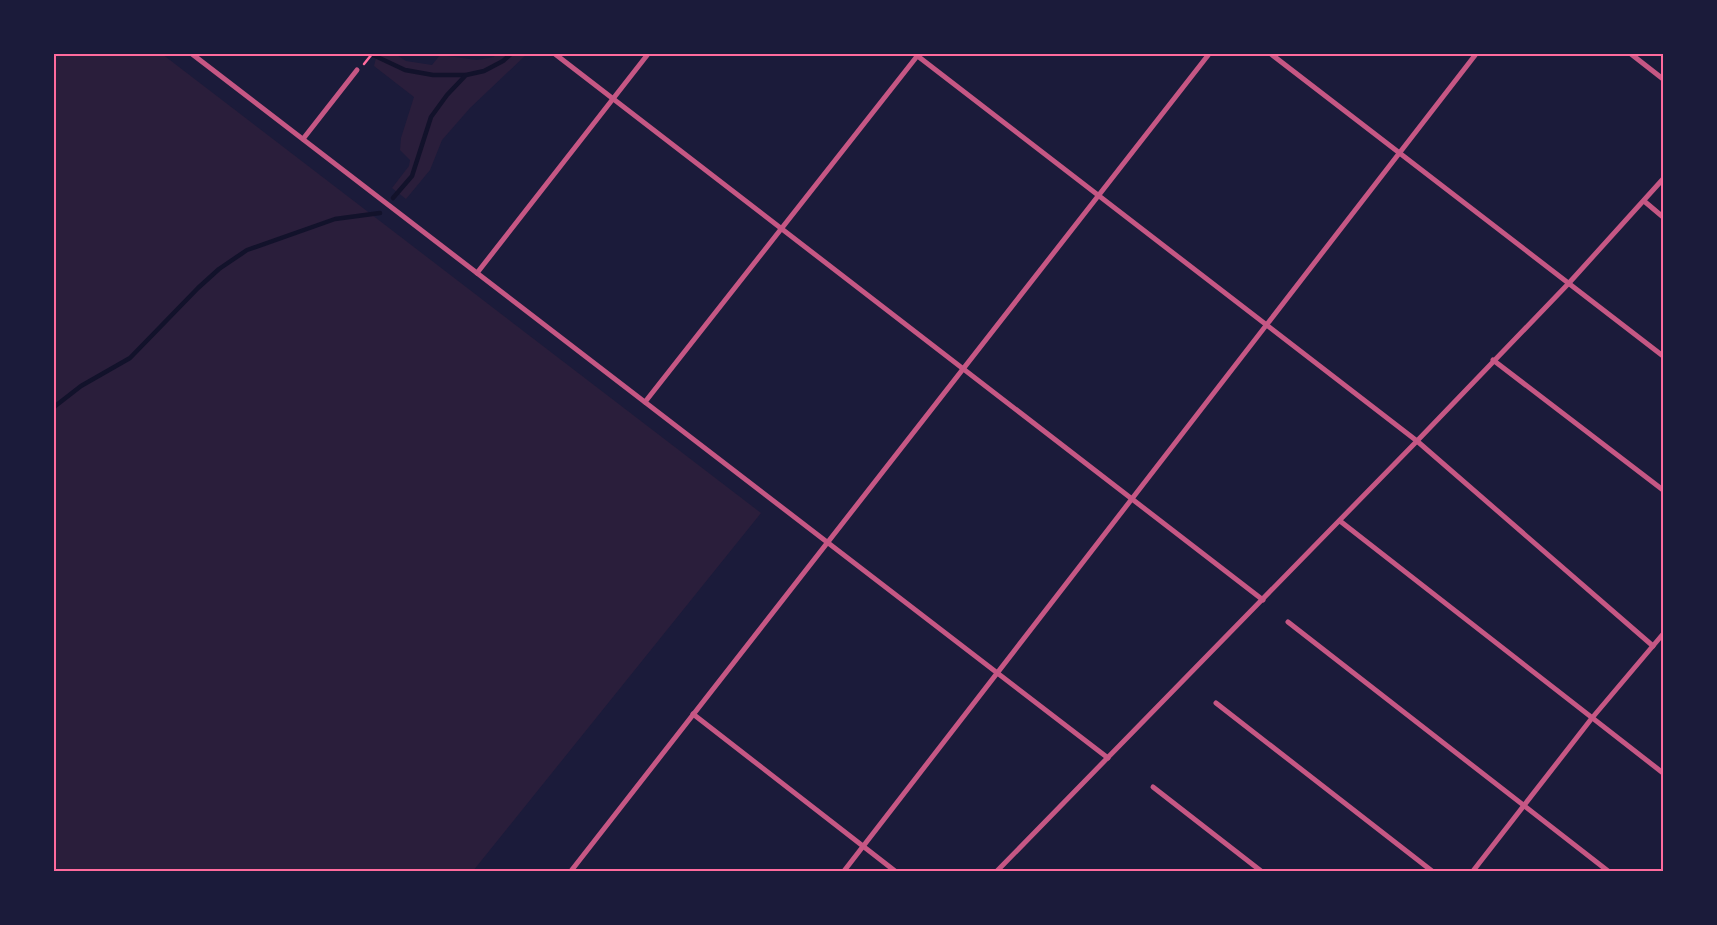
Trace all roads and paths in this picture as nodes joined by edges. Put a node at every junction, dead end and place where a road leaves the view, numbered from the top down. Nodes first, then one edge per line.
1 (192, 54) edge
2 (372, 54) edge
3 (554, 54) edge
4 (648, 54) edge
5 (917, 54) edge
6 (1209, 54) edge
7 (1271, 54) edge
8 (1476, 54) edge
9 (1631, 54) edge
10 (370, 58) dead end
11 (357, 70) dead end
12 (1663, 79) edge
13 (613, 99) junction
14 (303, 139) junction
15 (1399, 152) junction
16 (1663, 179) edge
17 (1099, 195) junction
18 (1644, 201) junction
19 (1663, 217) edge
20 (780, 229) junction
21 (477, 273) junction
22 (1568, 283) junction
23 (1266, 324) junction
24 (1663, 356) edge
25 (1493, 360) junction
26 (963, 369) junction
27 (645, 402) junction
28 (1417, 440) junction
29 (1663, 490) edge
30 (1131, 499) junction
31 (1340, 521) junction
32 (827, 543) junction
33 (1264, 600) junction
34 (1288, 622) dead end
35 (1663, 634) edge
36 (1653, 646) junction
37 (997, 673) junction
38 (1216, 703) dead end
39 (693, 714) junction
40 (1592, 718) junction
41 (1108, 758) junction
42 (1663, 774) edge
43 (1153, 787) dead end
44 (1523, 807) junction
45 (863, 846) junction
46 (571, 871) edge
47 (844, 871) edge
48 (895, 871) edge
49 (997, 871) edge
50 (1261, 871) edge
51 (1432, 871) edge
52 (1473, 871) edge
53 (1608, 871) edge

1 - 14 street
2 - 10 path
3 - 13 street
4 - 13 street
5 - 17 street
5 - 20 street
6 - 17 street
7 - 15 street
8 - 15 street
9 - 12 street
11 - 14 street
13 - 20 street
13 - 21 street
14 - 21 street
15 - 22 street
15 - 23 street
16 - 18 street
17 - 23 street
17 - 26 street
18 - 19 street
18 - 22 street
20 - 26 street
20 - 27 street
21 - 27 street
22 - 24 street
22 - 25 street
23 - 28 street
23 - 30 street
25 - 28 street
25 - 29 street
26 - 30 street
26 - 32 street
27 - 32 street
28 - 31 street
28 - 36 street
30 - 33 street
30 - 37 street
31 - 33 street
31 - 40 street
32 - 37 street
32 - 39 street
33 - 41 street
34 - 44 street
35 - 36 street
36 - 40 street
37 - 41 street
37 - 45 street
38 - 51 street
39 - 45 street
39 - 46 street
40 - 42 street
40 - 44 street
41 - 49 street
43 - 50 street
44 - 52 street
44 - 53 street
45 - 47 street
45 - 48 street

